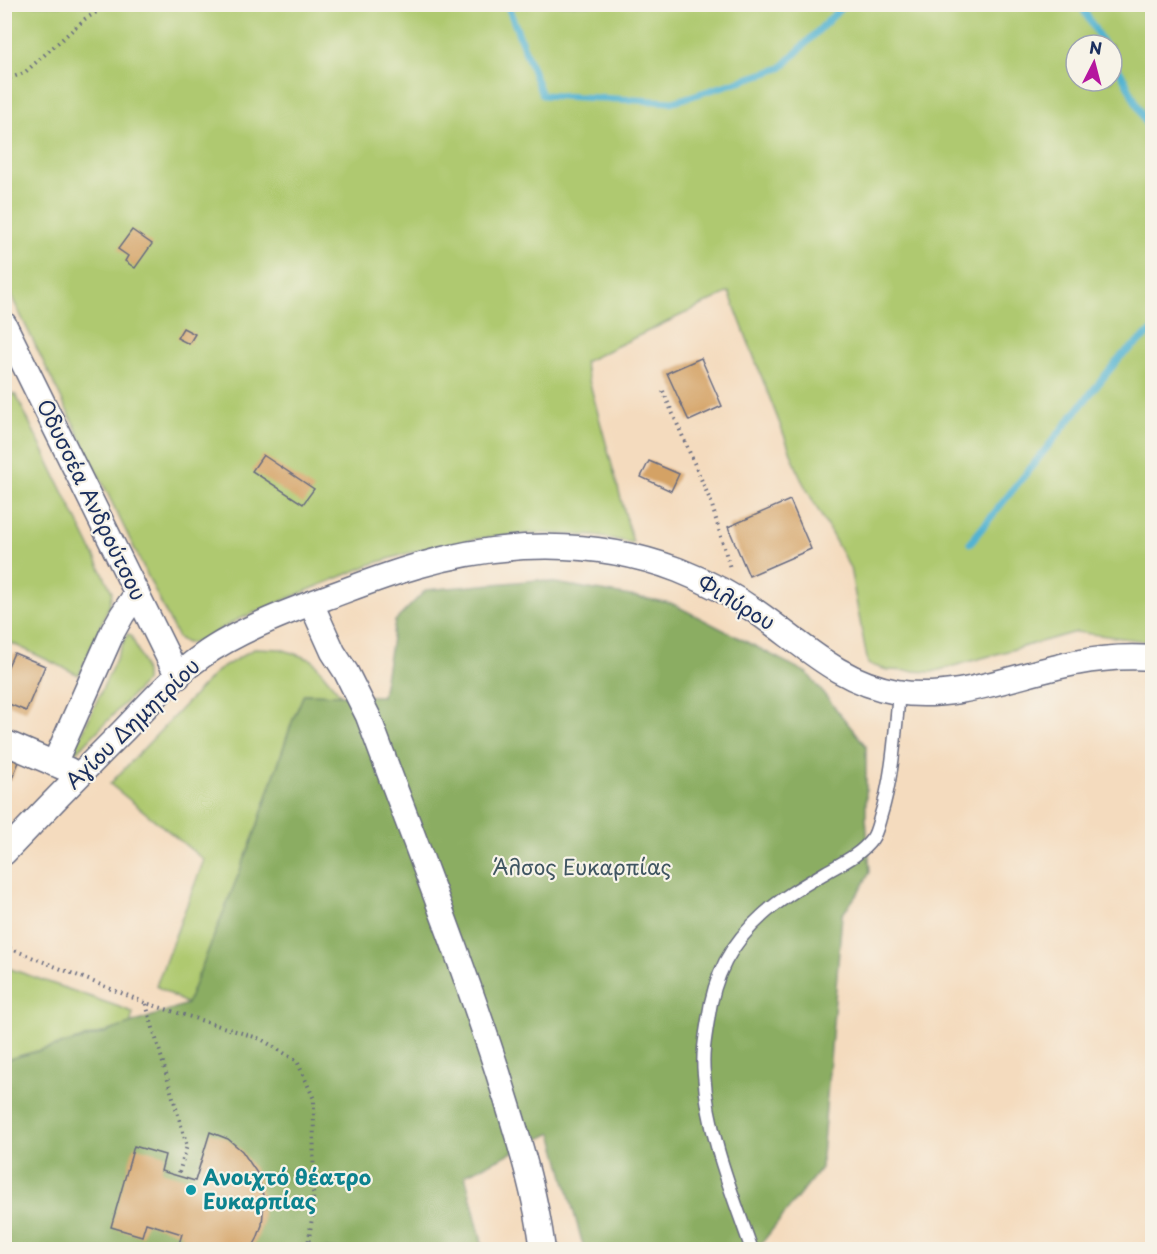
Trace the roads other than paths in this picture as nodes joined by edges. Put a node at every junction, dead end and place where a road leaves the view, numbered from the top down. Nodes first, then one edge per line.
1 (8, 339) edge
2 (137, 593) junction
3 (311, 603) junction
4 (1152, 658) edge
5 (178, 677) junction
6 (899, 692) junction
7 (4, 742) edge
8 (54, 764) junction
9 (80, 774) junction
10 (4, 853) edge
11 (543, 1250) edge
12 (752, 1250) edge

1 - 2 street, Οδυσσέα Ανδρούτσου
2 - 5 street, Οδυσσέα Ανδρούτσου
2 - 8 street, Αγίου Δημητρίου
3 - 5 street, Αγίου Δημητρίου
3 - 6 street, Φιλύρου
3 - 11 street
4 - 6 street, Φιλύρου
5 - 9 street, Αγίου Δημητρίου
6 - 12 lane
7 - 8 street
8 - 9 street
9 - 10 street, Αγίου Δημητρίου

